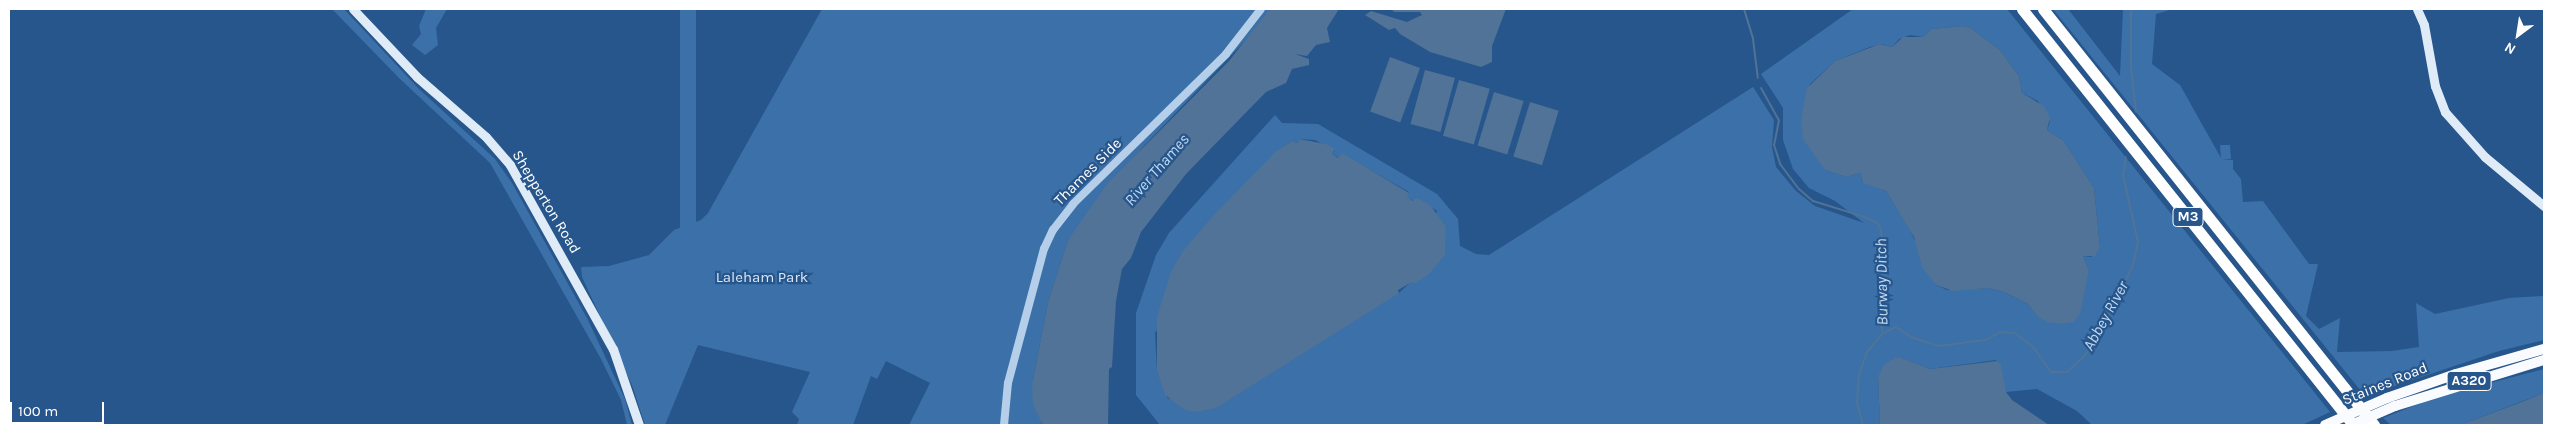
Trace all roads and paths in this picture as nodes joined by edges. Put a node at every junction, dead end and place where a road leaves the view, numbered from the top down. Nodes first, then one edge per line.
1 (353, 9) edge
2 (1262, 9) edge
3 (2022, 9) edge
4 (2044, 9) edge
5 (2417, 9) edge
6 (2544, 206) edge
7 (2544, 349) edge
8 (2544, 360) edge
9 (639, 425) edge
10 (1004, 425) edge
11 (2325, 425) edge
12 (2352, 425) edge
13 (2374, 425) edge

1 - 9 main road, Shepperton Road
2 - 10 street, Thames Side
3 - 12 highway, M3
4 - 13 highway, M3
5 - 6 main road
7 - 11 main road, Staines Road / A320, bridge
8 - 12 main road, Staines Road / A320, bridge

